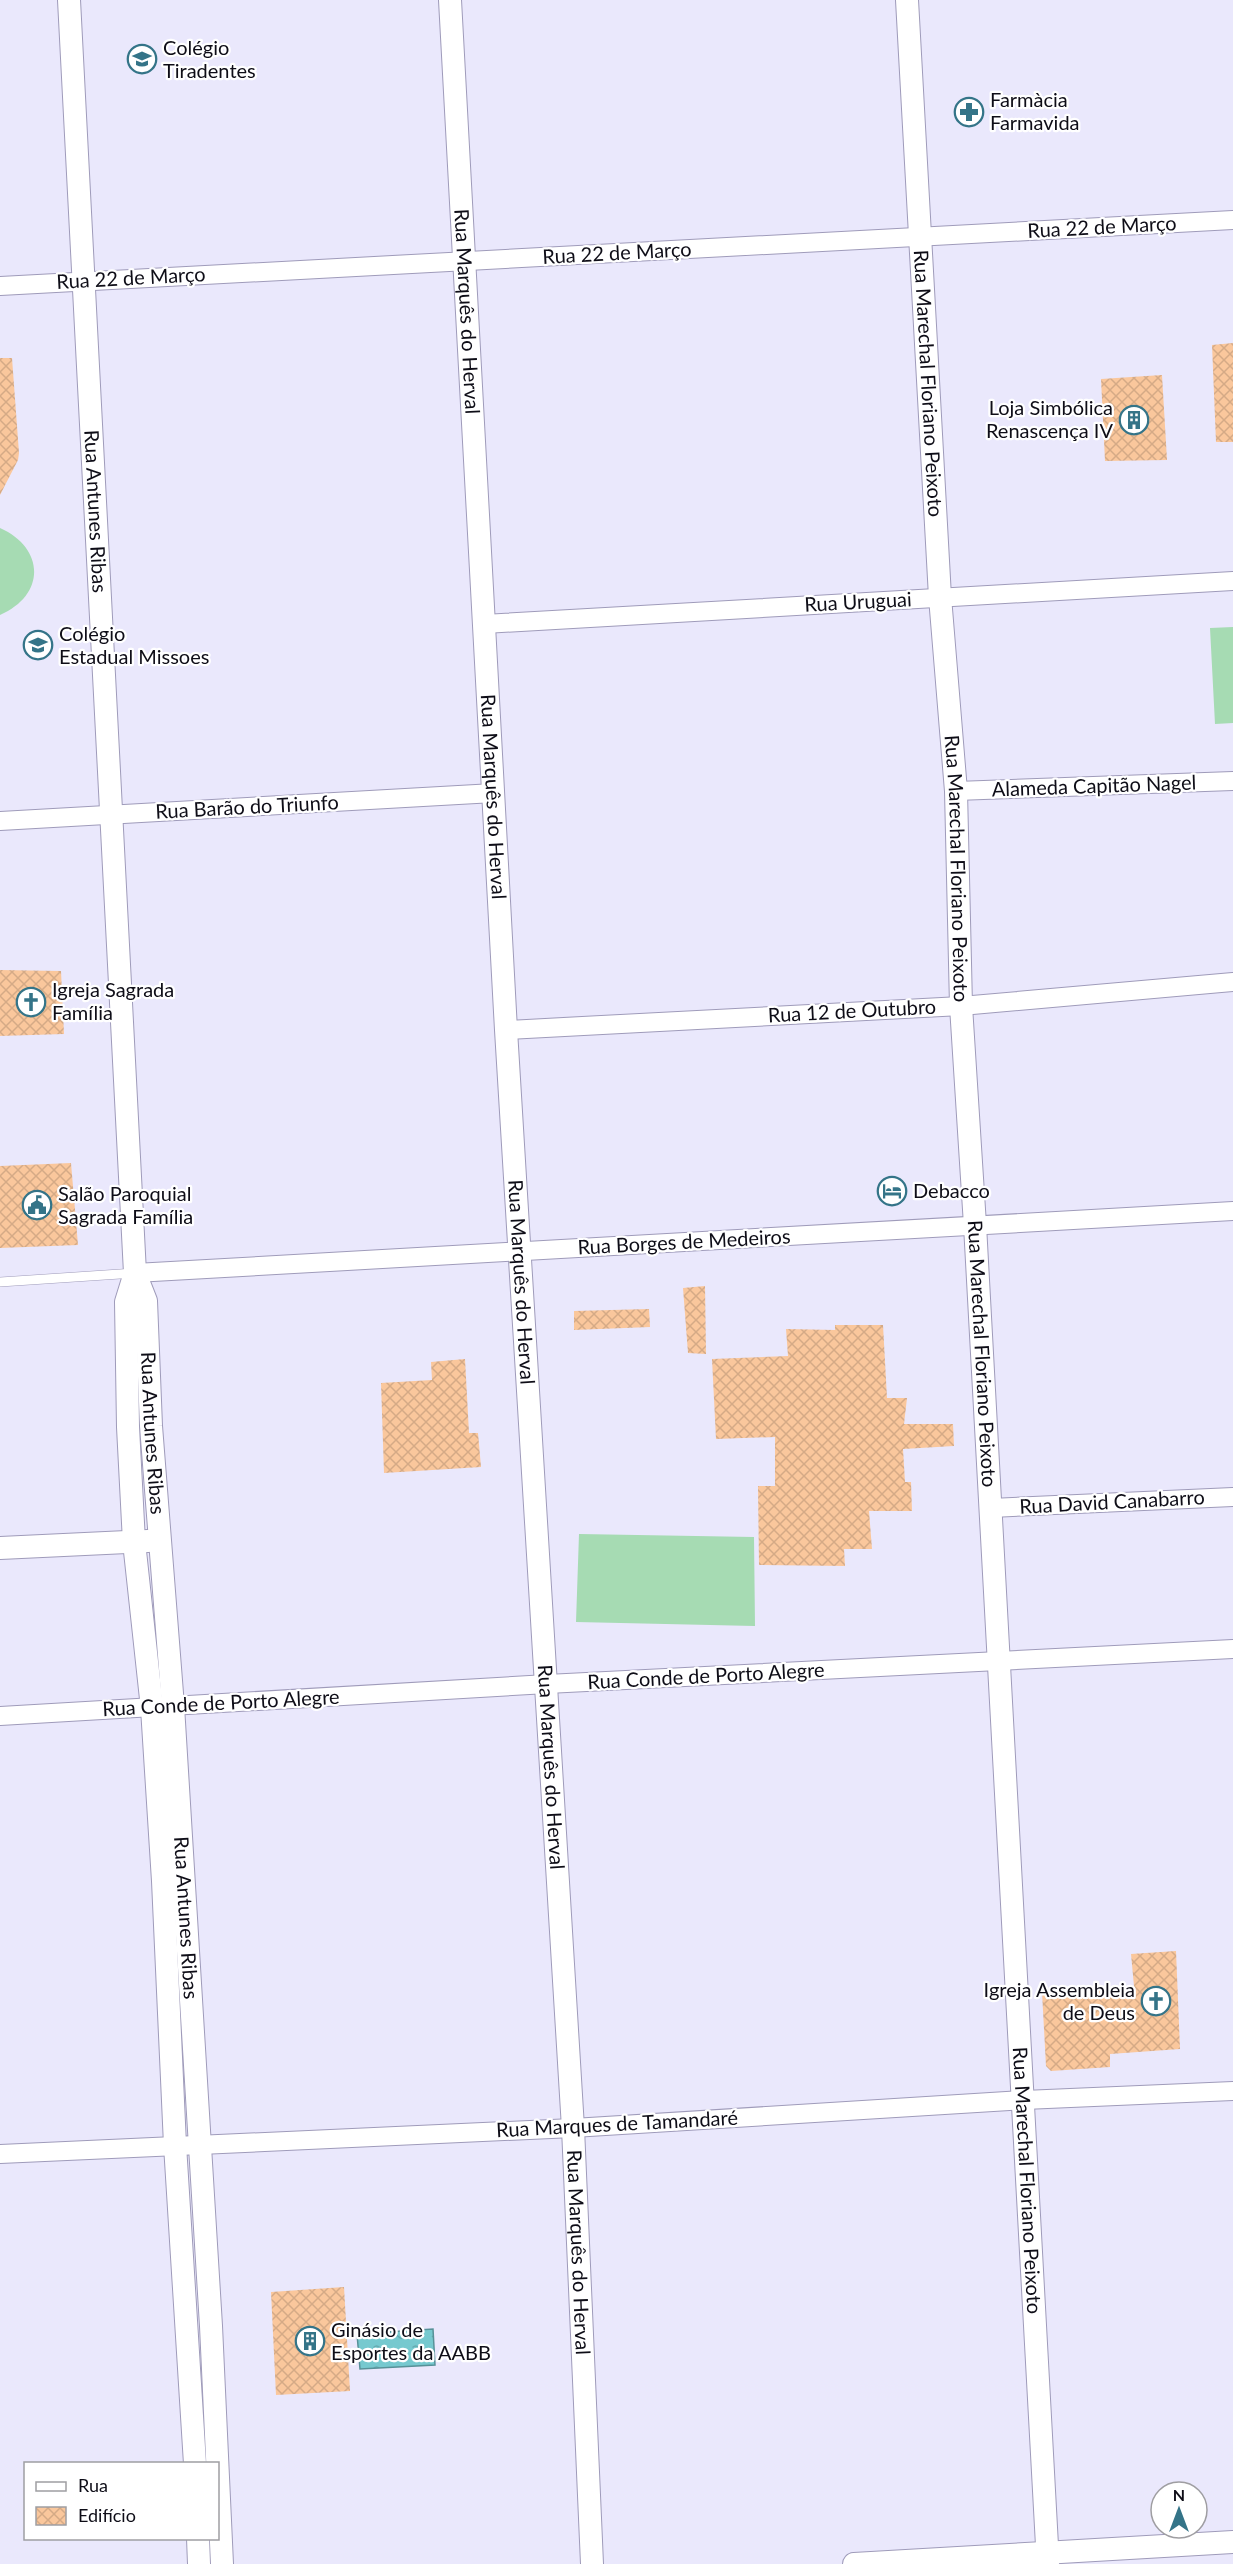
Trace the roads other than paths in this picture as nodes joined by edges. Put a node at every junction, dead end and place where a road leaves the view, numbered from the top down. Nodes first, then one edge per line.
1 (69, 0) edge
2 (450, 0) edge
3 (907, 0) edge
4 (1233, 220) edge
5 (920, 237) junction
6 (464, 262) junction
7 (85, 281) junction
8 (0, 285) edge
9 (1233, 580) edge
10 (940, 597) junction
11 (484, 624) junction
12 (1233, 781) edge
13 (956, 791) junction
14 (494, 793) junction
15 (111, 816) junction
16 (0, 821) edge
17 (1233, 982) edge
18 (960, 1006) junction
19 (506, 1030) junction
20 (1233, 1211) edge
21 (975, 1225) junction
22 (521, 1251) junction
23 (135, 1274) junction
24 (0, 1282) edge
25 (151, 1426) junction
26 (128, 1427) junction
27 (1233, 1497) edge
28 (991, 1508) junction
29 (159, 1541) junction
30 (134, 1542) junction
31 (0, 1548) edge
32 (1233, 1649) edge
33 (1000, 1661) junction
34 (547, 1684) junction
35 (163, 1707) junction
36 (0, 1716) edge
37 (173, 1880) junction
38 (1233, 2091) edge
39 (1024, 2100) junction
40 (573, 2128) junction
41 (174, 2145) junction
42 (200, 2145) junction
43 (0, 2154) edge
44 (211, 2326) junction
45 (188, 2327) junction
46 (202, 2452) edge
47 (198, 2540) edge
48 (218, 2540) edge
49 (1233, 2542) edge
50 (1048, 2558) edge
51 (199, 2564) edge
52 (222, 2564) edge
53 (592, 2564) edge
54 (854, 2564) edge

1 - 7 street, Rua Antunes Ribas
2 - 6 street, Rua Marquês do Herval
3 - 5 street, Rua Marechal Floriano Peixoto
4 - 5 street, Rua 22 de Março
5 - 6 street, Rua 22 de Março
5 - 10 street, Rua Marechal Floriano Peixoto
6 - 7 street, Rua 22 de Março
6 - 11 street, Rua Marquês do Herval
7 - 8 street, Rua 22 de Março
7 - 15 street, Rua Antunes Ribas
9 - 10 street, Rua Uruguai
10 - 11 street, Rua Uruguai
10 - 13 street, Rua Marechal Floriano Peixoto
11 - 14 street, Rua Marquês do Herval
12 - 13 street, Alameda Capitão Nagel
13 - 18 street, Rua Marechal Floriano Peixoto
14 - 15 street, Rua Barão do Triunfo
14 - 19 street, Rua Marquês do Herval
15 - 16 street, Rua Barão do Triunfo
15 - 23 street, Rua Antunes Ribas
17 - 18 street, Rua 12 de Outubro
18 - 19 street, Rua 12 de Outubro
18 - 21 street, Rua Marechal Floriano Peixoto
19 - 22 street, Rua Marquês do Herval
20 - 21 street, Rua Borges de Medeiros
21 - 22 street, Rua Borges de Medeiros
21 - 28 street, Rua Marechal Floriano Peixoto
22 - 23 street, Rua Borges de Medeiros
22 - 34 street, Rua Marquês do Herval
23 - 24 lane
23 - 25 street, Rua Antunes Ribas
23 - 26 street, Rua Antunes Ribas
25 - 26 street
25 - 29 street, Rua Antunes Ribas
26 - 30 street, Rua Antunes Ribas
27 - 28 street, Rua David Canabarro
28 - 33 street, Rua Marechal Floriano Peixoto
29 - 30 street
29 - 35 street, Rua Antunes Ribas
30 - 31 street
30 - 35 street, Rua Antunes Ribas
32 - 33 street, Rua Conde de Porto Alegre
33 - 34 street, Rua Conde de Porto Alegre
33 - 39 street, Rua Marechal Floriano Peixoto
34 - 35 street, Rua Conde de Porto Alegre
34 - 40 street, Rua Marquês do Herval
35 - 36 street, Rua Conde de Porto Alegre
35 - 37 street, Rua Antunes Ribas
37 - 41 street, Rua Antunes Ribas
37 - 42 street, Rua Antunes Ribas
38 - 39 street, Rua Marques de Tamandaré
39 - 40 street, Rua Marques de Tamandaré
39 - 50 street, Rua Marechal Floriano Peixoto
40 - 42 street, Rua Marques de Tamandaré
40 - 53 street, Rua Marquês do Herval
41 - 42 street, Rua Marques de Tamandaré
41 - 43 street, Rua Marques de Tamandaré
41 - 45 street, Rua Antunes Ribas
42 - 44 street, Rua Antunes Ribas
44 - 45 street
44 - 46 street, Rua Antunes Ribas
45 - 46 street, Rua Antunes Ribas
47 - 51 street
48 - 52 street, Rua Antunes Ribas
49 - 50 street
50 - 54 street

